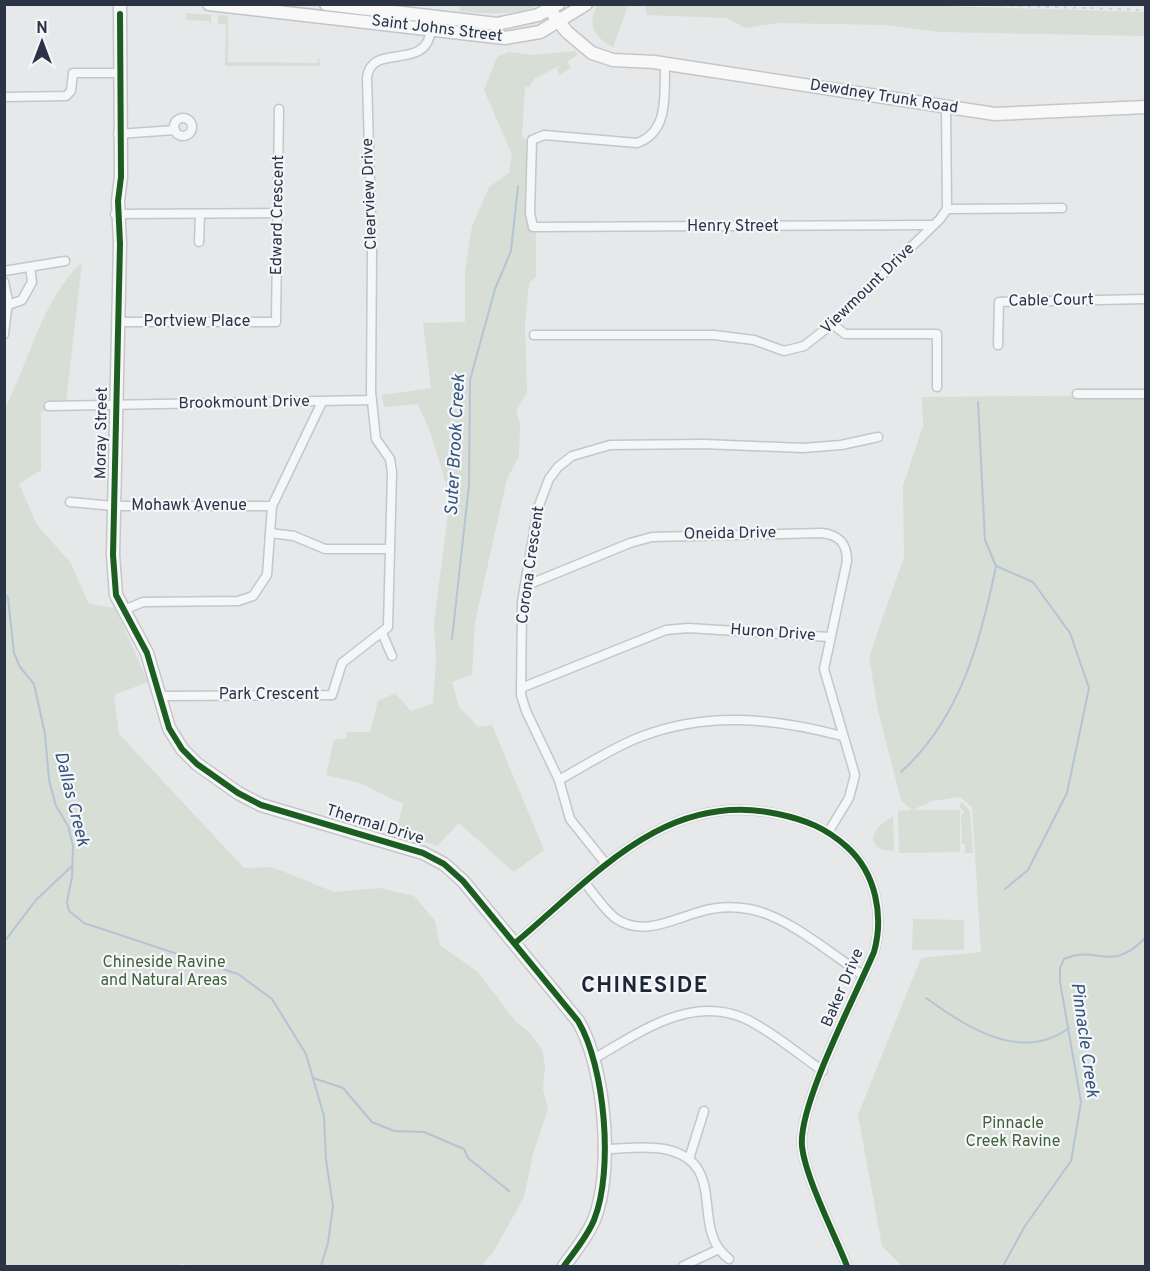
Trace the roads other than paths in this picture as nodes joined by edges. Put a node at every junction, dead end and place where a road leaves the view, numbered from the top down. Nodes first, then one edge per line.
1 (120, 4) edge
2 (209, 4) edge
3 (579, 4) edge
4 (586, 4) edge
5 (555, 7) edge
6 (330, 8) edge
7 (562, 21) junction
8 (431, 30) junction
9 (665, 64) junction
10 (119, 69) junction
11 (5, 97) edge
12 (946, 107) junction
13 (1146, 107) edge
14 (279, 109) dead end
15 (175, 130) dead end
16 (120, 134) junction
17 (947, 208) junction
18 (1062, 208) dead end
19 (278, 213) junction
20 (116, 214) junction
21 (200, 214) junction
22 (933, 225) junction
23 (199, 242) dead end
24 (64, 261) dead end
25 (30, 267) junction
26 (4, 271) edge
27 (4, 282) edge
28 (1146, 299) edge
29 (8, 305) junction
30 (118, 322) junction
31 (276, 322) joint
32 (832, 324) junction
33 (4, 334) edge
34 (534, 335) dead end
35 (998, 345) dead end
36 (937, 387) dead end
37 (1077, 394) dead end
38 (1146, 394) edge
39 (372, 400) junction
40 (322, 402) junction
41 (117, 404) junction
42 (49, 406) dead end
43 (878, 437) dead end
44 (70, 502) dead end
45 (114, 506) junction
46 (272, 506) junction
47 (270, 533) junction
48 (390, 549) junction
49 (525, 586) junction
50 (124, 610) junction
51 (382, 633) junction
52 (829, 637) junction
53 (392, 656) dead end
54 (521, 688) junction
55 (159, 696) junction
56 (842, 736) junction
57 (559, 780) junction
58 (829, 831) junction
59 (606, 864) junction
60 (585, 883) junction
61 (515, 943) junction
62 (864, 976) junction
63 (595, 1058) junction
64 (823, 1071) junction
65 (704, 1111) dead end
66 (603, 1149) junction
67 (688, 1159) junction
68 (717, 1250) junction
69 (729, 1259) dead end
70 (564, 1266) edge
71 (683, 1266) edge
72 (847, 1266) edge

1 - 10 street, Moray Street
2 - 6 street, Saint Johns Street
3 - 7 street
4 - 7 street, Saint Johns Street
5 - 6 street, Saint Johns Street
5 - 7 street, Dewdney Trunk Road
6 - 8 street, Saint Johns Street
7 - 8 street, Saint Johns Street
7 - 9 street, Dewdney Trunk Road
8 - 39 street, Clearview Drive
9 - 12 street, Dewdney Trunk Road
9 - 22 street, Henry Street
10 - 11 street
10 - 16 street, Moray Street
12 - 13 street, Dewdney Trunk Road
12 - 17 street
14 - 19 street, Edward Crescent
15 - 16 street
16 - 20 street, Moray Street
17 - 18 street
17 - 22 street, Viewmount Drive
19 - 21 street
19 - 31 street, Edward Crescent
20 - 21 street
20 - 30 street, Moray Street
21 - 23 street
22 - 32 street, Viewmount Drive
24 - 25 street
25 - 26 street
25 - 29 street
27 - 29 street
28 - 35 street, Cable Court
29 - 33 street
30 - 31 street, Portview Place
30 - 41 street, Moray Street
32 - 34 street, Viewmount Drive
32 - 36 street
37 - 38 street
39 - 40 street, Brookmount Drive
39 - 48 street
40 - 41 street, Brookmount Drive
40 - 46 street
41 - 42 street, Brookmount Drive
41 - 45 street, Moray Street
43 - 49 street, Corona Crescent
44 - 45 street, Mohawk Avenue
45 - 46 street, Mohawk Avenue
45 - 50 street, Moray Street
46 - 47 street
47 - 48 street
47 - 50 street
48 - 51 street
49 - 52 street, Oneida Drive
49 - 54 street, Corona Crescent
50 - 55 street, Thermal Drive
51 - 53 street
51 - 55 street, Park Crescent
52 - 54 street, Huron Drive
52 - 56 street, Huron Drive
54 - 57 street, Corona Crescent
55 - 61 street, Thermal Drive
56 - 57 street
56 - 58 street, Huron Drive
57 - 59 street, Corona Crescent
58 - 59 street, Baker Drive
58 - 62 street, Baker Drive
59 - 60 street, Baker Drive
60 - 61 street, Baker Drive
60 - 62 street
61 - 63 street, Thermal Drive
62 - 64 street, Baker Drive
63 - 64 street
63 - 66 street, Thermal Drive
64 - 72 street, Baker Drive
65 - 67 street
66 - 67 street
66 - 70 street, Thermal Drive
67 - 68 street
68 - 69 street
68 - 71 street

